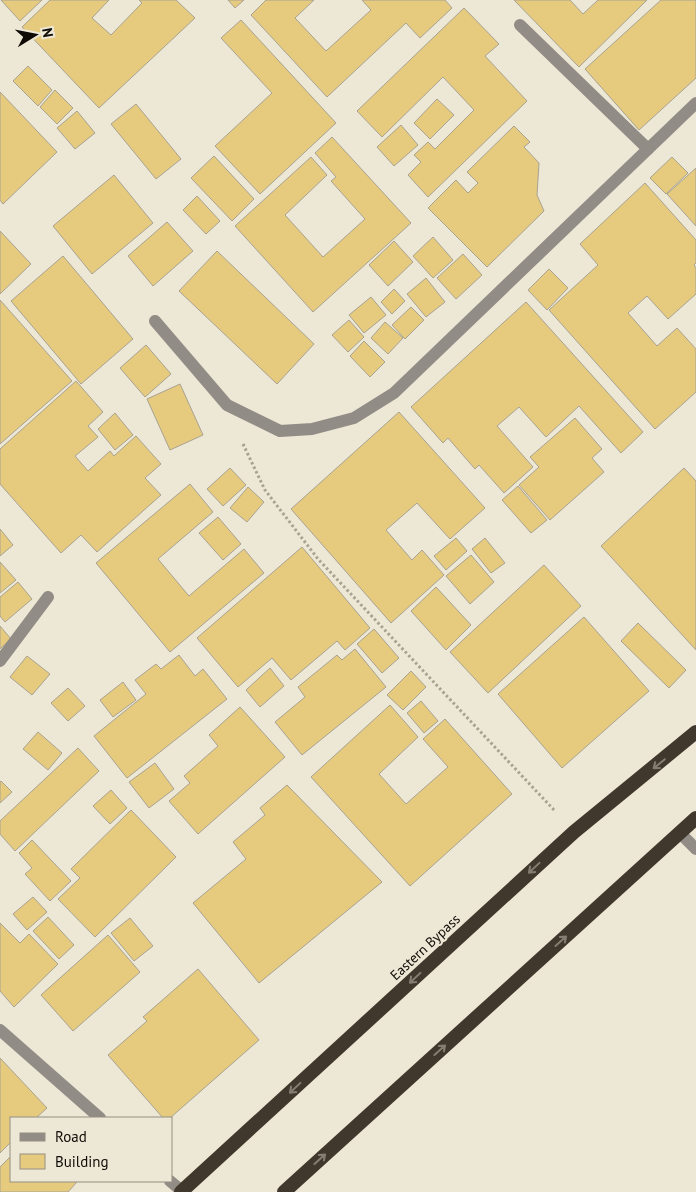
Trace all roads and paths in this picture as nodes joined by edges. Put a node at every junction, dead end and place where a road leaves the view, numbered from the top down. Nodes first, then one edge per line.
1 (520, 25) dead end
2 (696, 103) edge
3 (648, 149) junction
4 (155, 321) dead end
5 (227, 405) junction
6 (48, 597) dead end
7 (0, 661) edge
8 (696, 732) edge
9 (696, 818) edge
10 (574, 832) junction
11 (680, 833) junction
12 (696, 849) edge
13 (0, 1030) edge
14 (99, 1117) edge
15 (171, 1182) edge
16 (182, 1192) edge
17 (284, 1192) edge

1 - 3 street
2 - 3 street
3 - 5 street
4 - 5 street
5 - 10 path
6 - 7 street
8 -> 10 highway, Eastern Bypass
9 - 11 highway
10 -> 16 highway, Eastern Bypass
11 - 12 street
17 -> 11 highway
13 - 14 street
15 - 16 street

